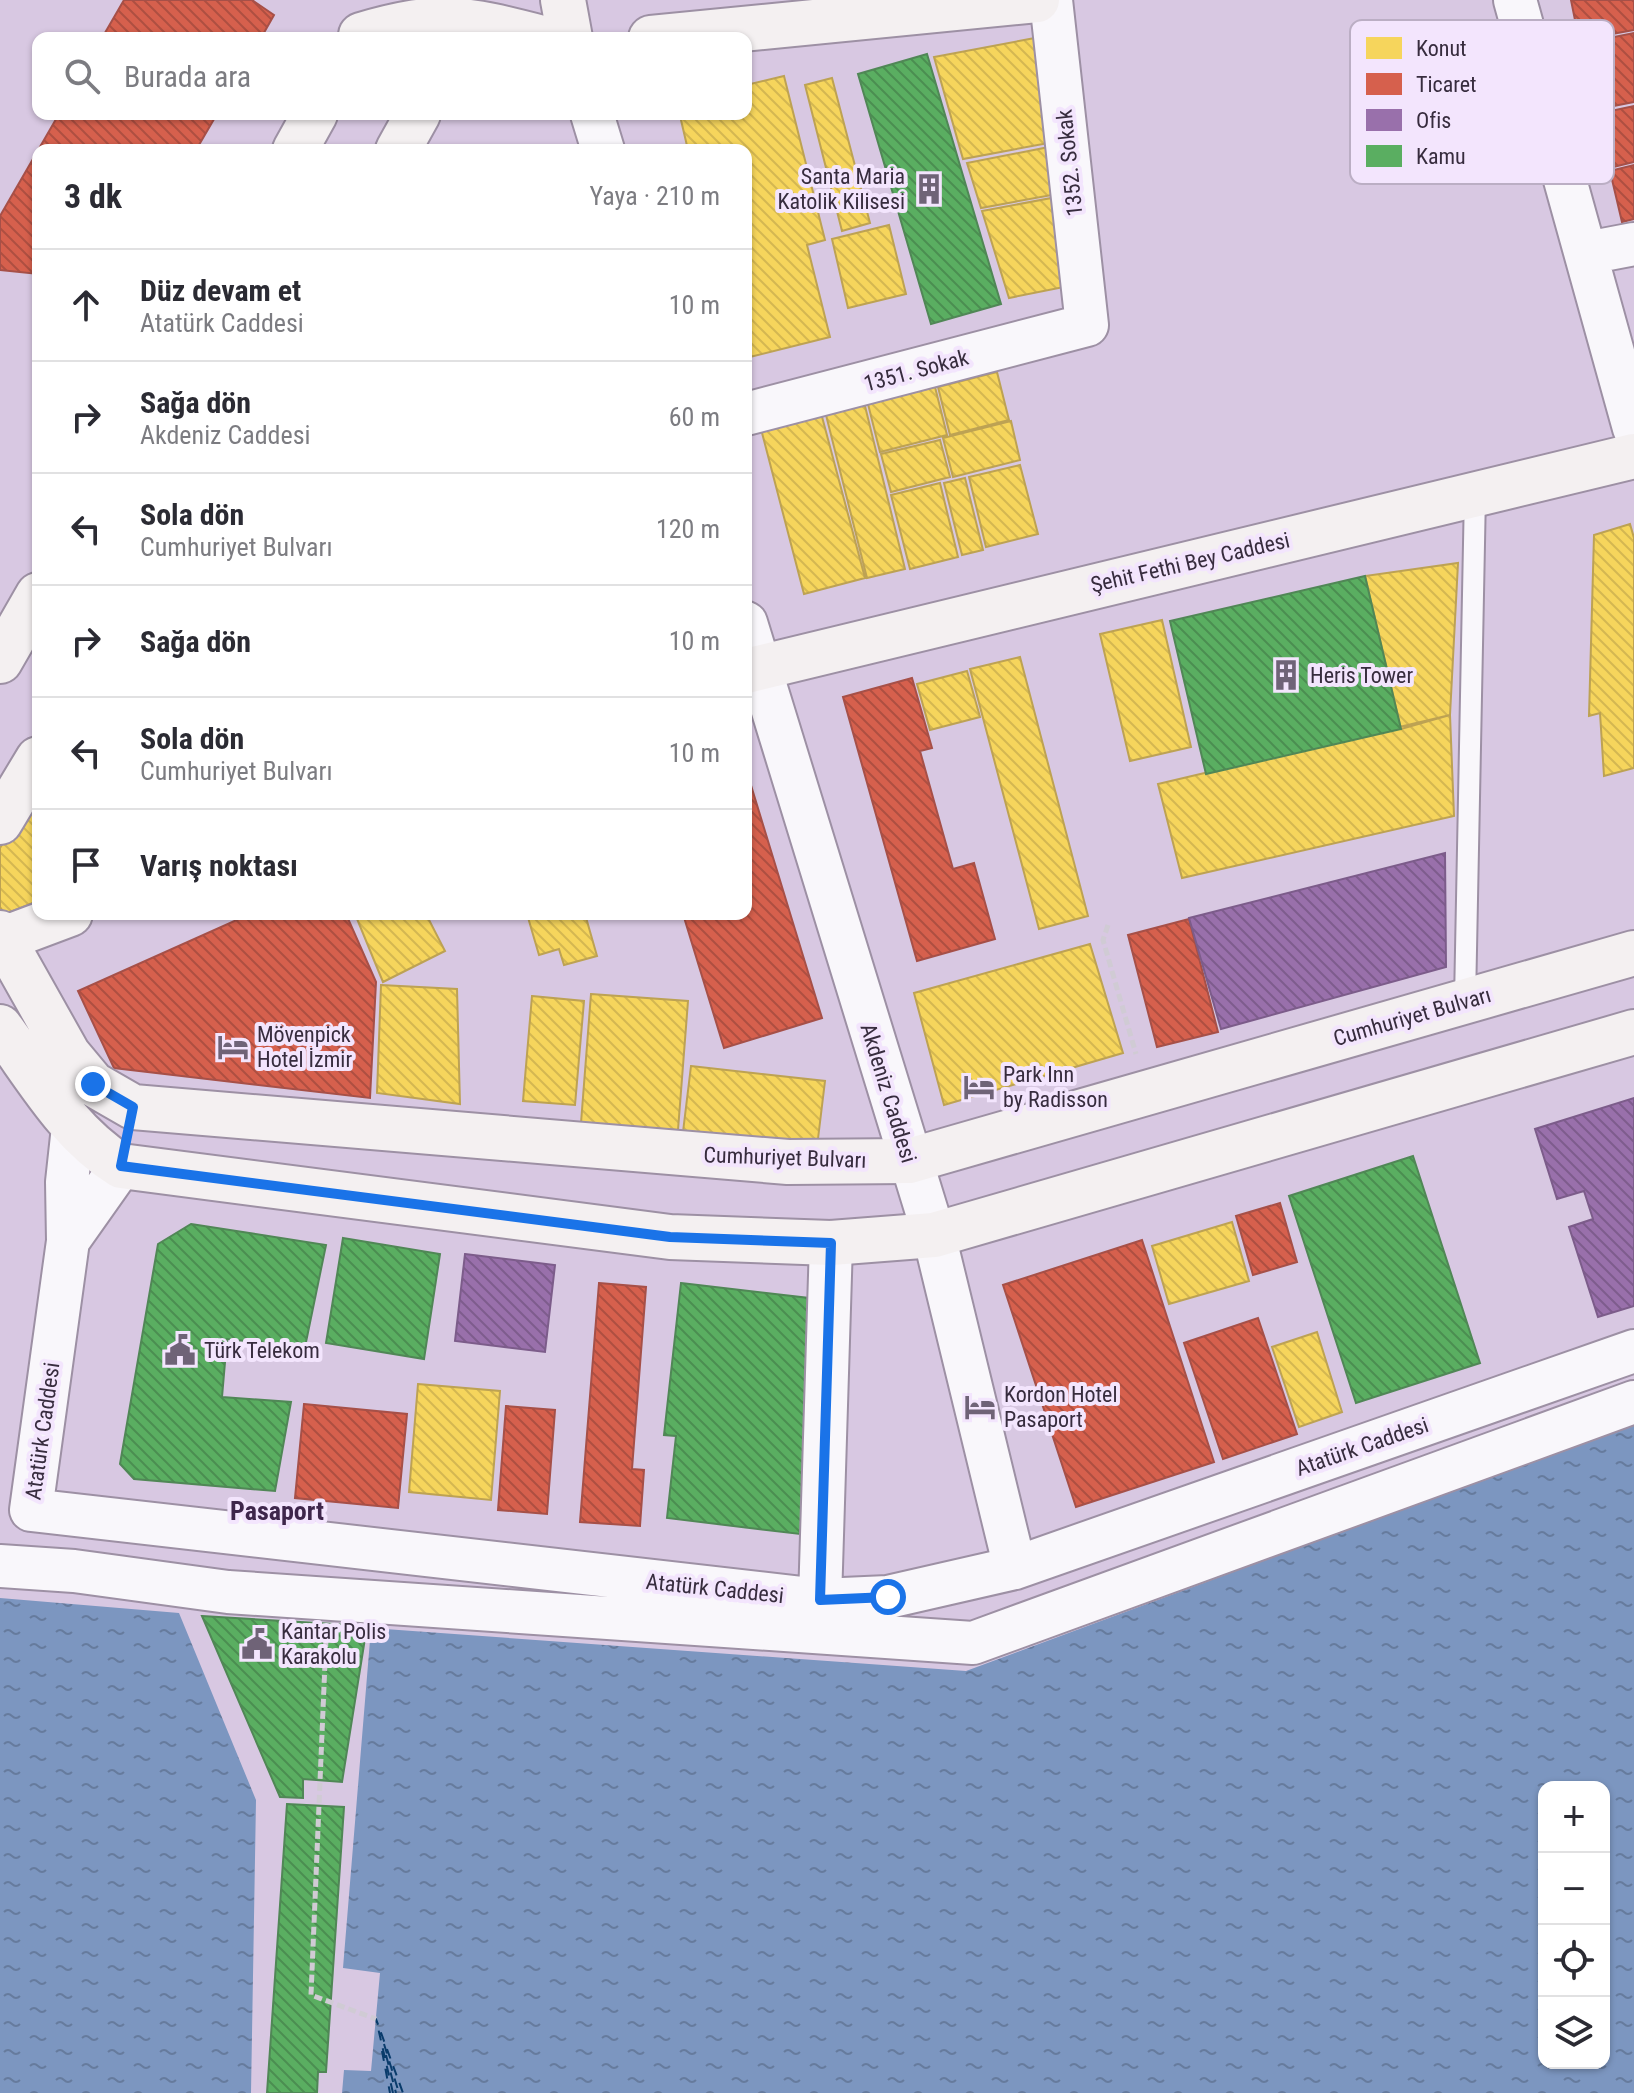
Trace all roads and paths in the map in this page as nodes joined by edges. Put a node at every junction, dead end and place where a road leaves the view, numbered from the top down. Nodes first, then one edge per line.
1 (563, 0) edge
2 (1037, 0) edge
3 (1051, 0) edge
4 (1515, 0) edge
5 (471, 19) edge
6 (1521, 20) edge
7 (366, 24) edge
8 (520, 32) edge
9 (569, 32) edge
10 (712, 32) edge
11 (312, 120) edge
12 (415, 120) edge
13 (594, 120) edge
14 (298, 144) edge
15 (401, 144) edge
16 (601, 144) edge
17 (1567, 184) edge
18 (1634, 244) edge
19 (1587, 253) junction
20 (1087, 325) joint
21 (752, 412) edge
22 (1634, 428) edge
23 (1634, 456) edge
24 (1475, 493) junction
25 (32, 605) edge
26 (0, 661) edge
27 (752, 669) edge
28 (32, 769) edge
29 (0, 822) edge
30 (51, 920) edge
31 (1108, 925) dead end
32 (3, 935) edge
33 (1634, 953) edge
34 (1465, 1001) junction
35 (0, 1027) edge
36 (1634, 1032) edge
37 (1140, 1066) dead end
38 (133, 1107) junction
39 (73, 1127) junction
40 (909, 1161) junction
41 (121, 1166) junction
42 (934, 1235) junction
43 (68, 1241) junction
44 (831, 1243) junction
45 (1634, 1351) edge
46 (1634, 1402) edge
47 (0, 1566) edge
48 (1015, 1568) junction
49 (328, 1598) junction
50 (820, 1600) junction
51 (376, 2019) dead end

1 - 9 main road
2 - 10 main road
3 - 20 street, 1352. Sokak
4 - 6 street
5 - 7 main road
5 - 8 main road
11 - 14 main road
12 - 15 main road
13 - 16 street
17 - 19 street
18 - 19 street
19 - 22 street
20 - 21 street, 1351. Sokak
23 - 24 main road, Şehit Fethi Bey Caddesi
24 - 27 main road, Şehit Fethi Bey Caddesi
24 - 34 lane
25 - 26 main road
27 - 40 street, Akdeniz Caddesi
28 - 29 main road
30 - 32 main road
31 - 37 path
32 - 38 main road, Cumhuriyet Bulvarı
33 - 34 main road, Cumhuriyet Bulvarı
34 - 40 main road, Cumhuriyet Bulvarı
35 - 39 main road
36 - 42 main road
38 - 40 main road, Cumhuriyet Bulvarı
38 - 41 main road
39 - 41 main road
39 - 43 street, Atatürk Caddesi
40 - 42 street, Akdeniz Caddesi
41 - 43 street, Atatürk Caddesi
41 - 44 main road
42 - 44 main road
42 - 48 street, Akdeniz Caddesi
43 - 50 street, Atatürk Caddesi
44 - 50 street
45 - 48 street, Atatürk Caddesi
46 - 49 street
47 - 49 street
48 - 50 street, Atatürk Caddesi
49 - 51 path

